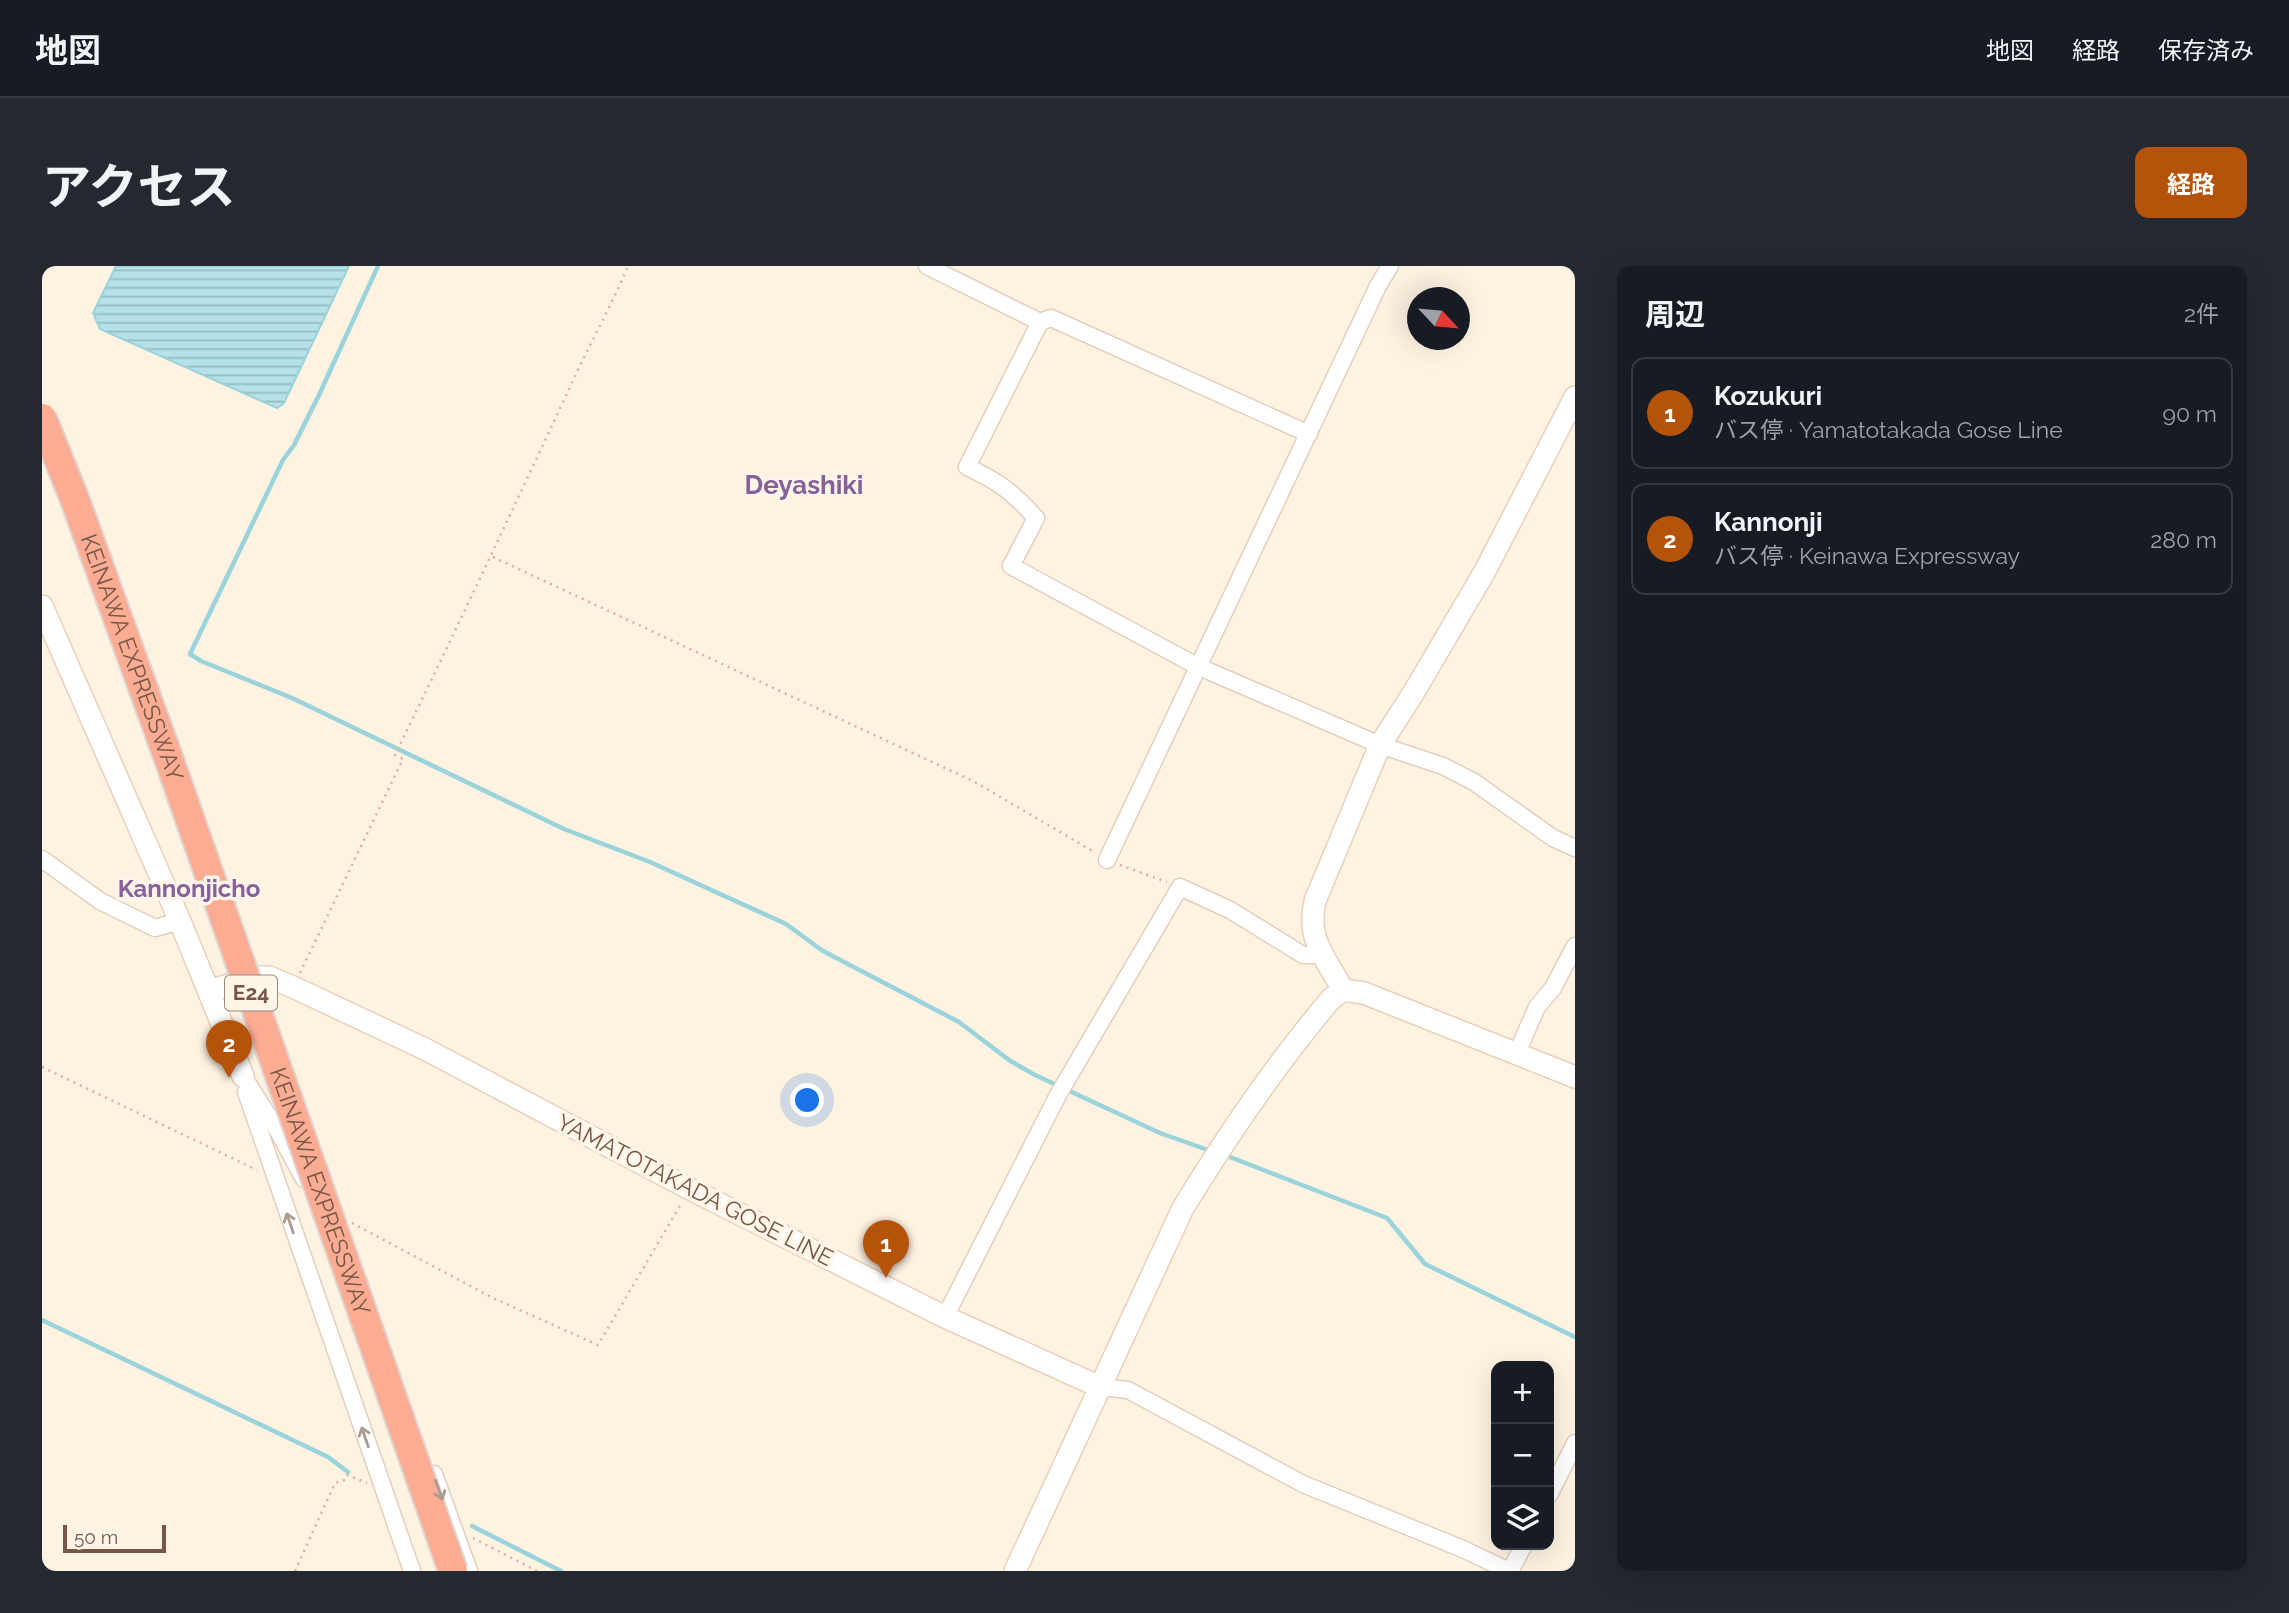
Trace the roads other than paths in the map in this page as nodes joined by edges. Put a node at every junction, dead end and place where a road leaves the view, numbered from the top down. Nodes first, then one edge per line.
1 (926, 266) edge
2 (1390, 266) edge
3 (1040, 322) junction
4 (1575, 397) edge
5 (42, 418) edge
6 (1308, 434) junction
7 (42, 606) edge
8 (1197, 666) junction
9 (1380, 746) junction
10 (1575, 848) edge
11 (42, 859) edge
12 (1107, 860) road end
13 (180, 921) junction
14 (1575, 946) edge
15 (1323, 955) junction
16 (1343, 990) junction
17 (209, 991) junction
18 (1516, 1055) junction
19 (243, 1076) junction
20 (1575, 1077) edge
21 (946, 1317) junction
22 (1100, 1387) junction
23 (1575, 1443) edge
24 (1553, 1487) edge
25 (1521, 1550) edge
26 (412, 1571) edge
27 (453, 1571) edge
28 (468, 1571) edge
29 (1015, 1571) edge
30 (1510, 1571) edge

1 - 3 street
2 - 6 street
3 - 6 street
3 - 8 street
4 - 9 main road
5 - 27 highway, KEINAWA EXPRESSWAY / E24, bridge
6 - 8 street
7 - 13 main road
8 - 9 street
8 - 12 street
9 - 10 street
9 - 15 main road
11 - 13 street
13 - 17 main road
14 - 18 street
15 - 16 main road
15 - 21 street
16 - 18 main road
16 - 22 main road
17 - 19 main road
17 - 21 main road, YAMATOTAKADA GOSE LINE
18 - 20 main road
26 -> 19 street
19 -> 28 street
21 - 22 main road, YAMATOTAKADA GOSE LINE
22 - 29 main road
22 - 30 street
23 - 24 street
25 - 30 street

